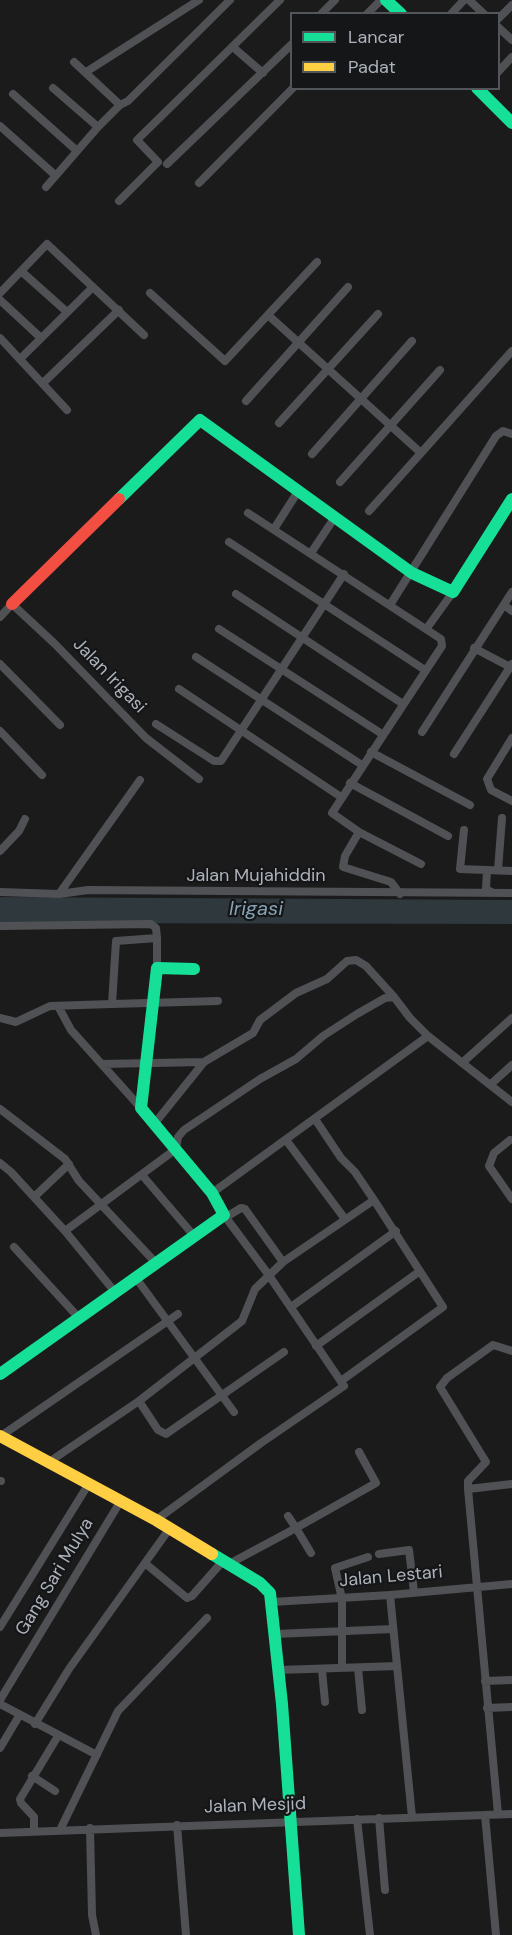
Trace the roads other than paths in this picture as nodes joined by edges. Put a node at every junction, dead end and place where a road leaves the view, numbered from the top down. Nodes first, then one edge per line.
1 (199, 0) edge
2 (230, 0) edge
3 (279, 0) edge
4 (335, 0) edge
5 (381, 0) edge
6 (386, 0) edge
7 (464, 0) edge
8 (469, 0) edge
9 (512, 5) edge
10 (323, 12) edge
11 (369, 12) edge
12 (398, 12) edge
13 (454, 12) edge
14 (482, 12) edge
15 (500, 17) edge
16 (500, 29) edge
17 (512, 40) edge
18 (290, 45) edge
19 (234, 48) junction
20 (512, 57) edge
21 (74, 62) dead end
22 (500, 70) edge
23 (86, 72) junction
24 (263, 73) junction
25 (52, 88) dead end
26 (291, 90) edge
27 (481, 90) edge
28 (13, 94) dead end
29 (120, 105) junction
30 (512, 123) edge
31 (0, 126) edge
32 (98, 127) junction
33 (76, 150) junction
34 (167, 164) dead end
35 (55, 175) junction
36 (199, 183) dead end
37 (46, 187) dead end
38 (119, 201) dead end
39 (317, 262) dead end
40 (21, 271) junction
41 (93, 287) junction
42 (348, 287) dead end
43 (0, 293) edge
44 (150, 293) dead end
45 (0, 300) edge
46 (119, 310) junction
47 (68, 312) junction
48 (378, 314) dead end
49 (268, 315) junction
50 (144, 335) dead end
51 (0, 338) edge
52 (41, 338) junction
53 (412, 341) dead end
54 (298, 343) junction
55 (512, 351) edge
56 (20, 359) junction
57 (328, 369) junction
58 (440, 370) dead end
59 (43, 383) junction
60 (361, 399) junction
61 (246, 401) dead end
62 (68, 411) dead end
63 (279, 423) dead end
64 (391, 425) junction
65 (512, 434) edge
66 (421, 453) junction
67 (312, 454) dead end
68 (340, 482) dead end
69 (297, 493) junction
70 (512, 499) edge
71 (369, 511) dead end
72 (248, 513) dead end
73 (335, 517) junction
74 (273, 529) junction
75 (229, 542) dead end
76 (311, 553) junction
77 (412, 573) junction
78 (344, 574) junction
79 (453, 592) junction
80 (512, 592) edge
81 (236, 594) dead end
82 (12, 604) junction
83 (323, 604) junction
84 (390, 604) junction
85 (504, 605) junction
86 (512, 611) edge
87 (0, 617) edge
88 (427, 628) junction
89 (219, 629) dead end
90 (302, 636) junction
91 (474, 648) junction
92 (196, 657) dead end
93 (0, 664) edge
94 (511, 666) edge
95 (425, 670) junction
96 (280, 671) junction
97 (179, 689) dead end
98 (260, 701) junction
99 (403, 704) junction
100 (156, 724) dead end
101 (60, 725) dead end
102 (0, 731) edge
103 (241, 732) junction
104 (422, 732) dead end
105 (382, 734) junction
106 (512, 738) edge
107 (370, 752) junction
108 (508, 752) edge
109 (454, 754) dead end
110 (362, 765) junction
111 (42, 775) dead end
112 (199, 779) dead end
113 (140, 780) dead end
114 (350, 783) junction
115 (341, 797) junction
116 (512, 801) edge
117 (470, 805) dead end
118 (502, 818) dead end
119 (25, 819) dead end
120 (464, 830) dead end
121 (358, 832) junction
122 (448, 836) dead end
123 (0, 851) edge
124 (421, 864) dead end
125 (487, 870) junction
126 (498, 870) junction
127 (512, 871) edge
128 (0, 892) edge
129 (494, 893) junction
130 (512, 893) edge
131 (59, 894) junction
132 (400, 894) junction
133 (0, 926) edge
134 (157, 938) junction
135 (157, 968) junction
136 (194, 969) dead end
137 (394, 997) junction
138 (153, 1001) junction
139 (218, 1001) dead end
140 (112, 1004) junction
141 (58, 1006) junction
142 (0, 1018) edge
143 (512, 1018) edge
144 (428, 1036) junction
145 (204, 1062) junction
146 (147, 1063) junction
147 (462, 1063) junction
148 (102, 1064) junction
149 (512, 1065) edge
150 (491, 1084) junction
151 (512, 1102) edge
152 (141, 1108) junction
153 (0, 1109) edge
154 (315, 1119) junction
155 (155, 1123) junction
156 (286, 1140) junction
157 (511, 1141) edge
158 (176, 1149) junction
159 (0, 1163) edge
160 (69, 1164) junction
161 (142, 1175) junction
162 (212, 1193) junction
163 (34, 1197) junction
164 (512, 1199) edge
165 (374, 1200) junction
166 (103, 1204) junction
167 (225, 1216) junction
168 (345, 1219) junction
169 (65, 1231) junction
170 (396, 1231) junction
171 (195, 1237) junction
172 (14, 1247) dead end
173 (283, 1262) junction
174 (156, 1263) junction
175 (420, 1271) junction
176 (268, 1274) junction
177 (136, 1278) junction
178 (116, 1292) junction
179 (291, 1307) junction
180 (178, 1314) dead end
181 (80, 1318) junction
182 (167, 1322) junction
183 (316, 1346) junction
184 (512, 1351) edge
185 (284, 1353) dead end
186 (195, 1358) junction
187 (0, 1374) edge
188 (341, 1381) junction
189 (222, 1396) junction
190 (139, 1401) junction
191 (234, 1412) dead end
192 (0, 1436) edge
193 (359, 1452) dead end
194 (49, 1462) junction
195 (512, 1484) edge
196 (88, 1485) junction
197 (468, 1489) junction
198 (120, 1502) junction
199 (288, 1516) dead end
200 (156, 1520) junction
201 (170, 1528) junction
202 (296, 1528) junction
203 (311, 1553) dead end
204 (379, 1554) dead end
205 (368, 1557) dead end
206 (146, 1564) junction
207 (224, 1564) junction
208 (512, 1584) edge
209 (478, 1587) junction
210 (414, 1592) junction
211 (390, 1595) junction
212 (342, 1599) junction
213 (272, 1602) junction
214 (207, 1618) dead end
215 (0, 1627) edge
216 (393, 1629) junction
217 (341, 1632) junction
218 (275, 1634) junction
219 (397, 1666) junction
220 (342, 1668) junction
221 (358, 1668) junction
222 (279, 1670) junction
223 (322, 1670) junction
224 (512, 1680) edge
225 (485, 1681) junction
226 (325, 1701) dead end
227 (0, 1702) edge
228 (512, 1707) edge
229 (487, 1708) junction
230 (362, 1710) dead end
231 (19, 1716) junction
232 (34, 1724) junction
233 (58, 1736) junction
234 (0, 1748) edge
235 (97, 1755) junction
236 (32, 1776) junction
237 (56, 1791) dead end
238 (498, 1814) junction
239 (512, 1814) edge
240 (485, 1815) junction
241 (412, 1817) junction
242 (379, 1818) junction
243 (357, 1819) junction
244 (289, 1821) junction
245 (177, 1825) junction
246 (90, 1828) junction
247 (60, 1830) junction
248 (34, 1831) junction
249 (0, 1833) edge
250 (385, 1890) dead end
251 (96, 1935) edge
252 (186, 1935) edge
253 (299, 1935) edge
254 (370, 1935) edge
255 (496, 1935) edge

1 - 23 street
2 - 29 street
3 - 19 street
4 - 10 street
5 - 11 street
6 - 12 street
7 - 13 street
8 - 14 street
9 - 15 street
16 - 17 street
18 - 24 street
19 - 24 street
19 - 38 street
20 - 22 street
21 - 23 street
23 - 29 street
24 - 34 street
25 - 32 street
26 - 36 street
27 - 30 street
28 - 33 street
29 - 32 street
31 - 35 street
32 - 33 street
33 - 35 street
35 - 37 street
39 - 49 street
40 - 41 street
40 - 43 street
40 - 47 street
41 - 46 street
41 - 47 street
42 - 54 street
44 - 49 street
45 - 52 street
46 - 50 street
46 - 59 street
47 - 52 street
48 - 57 street
49 - 54 street
51 - 56 street
52 - 56 street
53 - 60 street
54 - 57 street
54 - 61 street
55 - 66 street
56 - 59 street
57 - 60 street
57 - 63 street
58 - 64 street
59 - 62 street
60 - 64 street
60 - 67 street
64 - 66 street
64 - 68 street
65 - 77 street
66 - 71 street
69 - 73 street
69 - 74 street
69 - 82 street
70 - 79 street
72 - 74 street
73 - 76 street
73 - 77 street
74 - 76 street
75 - 83 street
76 - 78 street
77 - 79 street
77 - 84 street
78 - 83 street
78 - 84 street
79 - 88 street
80 - 85 street
81 - 90 street
82 - 87 street
82 - 112 street, Jalan Irigasi
83 - 90 street
83 - 95 street
84 - 88 street
85 - 86 street
85 - 91 street
88 - 95 street
89 - 96 street
90 - 96 street
90 - 99 street
91 - 94 street
91 - 104 street
92 - 98 street
93 - 101 street
94 - 109 street
95 - 99 street
96 - 98 street
96 - 105 street
97 - 103 street
98 - 103 street
98 - 110 street
99 - 105 street
100 - 103 street
102 - 111 street
103 - 115 street
105 - 107 street
106 - 108 street
107 - 110 street
107 - 117 street
108 - 116 street
110 - 114 street
113 - 131 street
114 - 115 street
114 - 122 street
115 - 121 street
118 - 126 street
119 - 123 street
120 - 125 street
121 - 124 street
121 - 132 street
125 - 126 street
125 - 129 street
126 - 127 street
128 - 131 street, Jalan Mujahiddin
129 - 130 street, Jalan Mujahiddin
129 - 132 street, Jalan Mujahiddin
131 - 132 street, Jalan Mujahiddin
133 - 134 street
134 - 135 street
134 - 140 street
135 - 136 street
135 - 138 street
137 - 144 street
137 - 145 street
137 - 158 street
138 - 139 street
138 - 140 street
138 - 146 street
140 - 141 street
141 - 142 street
141 - 148 street
143 - 147 street
144 - 147 street
144 - 154 street
145 - 146 street
145 - 155 street
146 - 148 street
146 - 152 street
147 - 150 street
148 - 152 street
149 - 150 street
150 - 151 street
152 - 155 street
153 - 160 street
154 - 156 street
154 - 165 street
155 - 158 street
156 - 162 street
156 - 168 street
157 - 164 street
158 - 161 street
158 - 162 street
159 - 163 street
160 - 163 street
160 - 166 street
161 - 166 street
161 - 171 street
162 - 167 street
163 - 169 street
165 - 168 street
165 - 170 street
166 - 169 street
166 - 174 street
167 - 171 street
167 - 173 street
167 - 176 street
168 - 173 street
169 - 178 street
170 - 175 street
170 - 179 street
171 - 174 street
172 - 181 street
173 - 176 street
174 - 177 street
175 - 183 street
175 - 188 street
176 - 179 street
176 - 186 street
177 - 178 street
177 - 182 street
178 - 181 street
179 - 183 street
180 - 182 street
181 - 187 street
182 - 186 street
182 - 192 street
183 - 188 street
184 - 197 street
185 - 189 street
186 - 189 street
186 - 190 street
188 - 200 street
189 - 190 street
189 - 191 street
190 - 194 street
192 - 194 street
193 - 202 street
194 - 196 street
195 - 197 street
196 - 198 street
196 - 215 street
197 - 209 street
198 - 200 street
198 - 227 street, Gang Sari Mulya
199 - 202 street
200 - 201 street
201 - 206 street
201 - 207 street
202 - 203 street
202 - 207 street
204 - 210 street
205 - 212 street
206 - 207 street
206 - 232 street
207 - 213 street
208 - 209 street, Jalan Lestari
209 - 210 street, Jalan Lestari
209 - 225 street
210 - 211 street, Jalan Lestari
211 - 212 street, Jalan Lestari
211 - 216 street
212 - 213 street, Jalan Lestari
212 - 217 street
213 - 218 street
214 - 235 street
216 - 217 street
216 - 219 street
217 - 218 street
217 - 220 street
218 - 222 street
219 - 221 street
219 - 241 street
220 - 221 street
220 - 223 street
221 - 230 street
222 - 223 street
222 - 244 street
223 - 226 street
224 - 225 street
225 - 229 street
227 - 231 street
228 - 229 street
229 - 238 street
231 - 232 street
231 - 234 street
232 - 233 street
233 - 235 street
233 - 236 street
235 - 247 street
236 - 237 street
236 - 248 street
238 - 239 street, Jalan Mesjid
238 - 240 street, Jalan Mesjid
240 - 241 street, Jalan Mesjid
240 - 255 street
241 - 242 street, Jalan Mesjid
242 - 243 street, Jalan Mesjid
242 - 250 street
243 - 244 street, Jalan Mesjid
243 - 254 street
244 - 245 street, Jalan Mesjid
244 - 253 street
245 - 246 street, Jalan Mesjid
245 - 252 street
246 - 247 street, Jalan Mesjid
246 - 251 street
247 - 248 street, Jalan Mesjid
248 - 249 street, Jalan Mesjid

